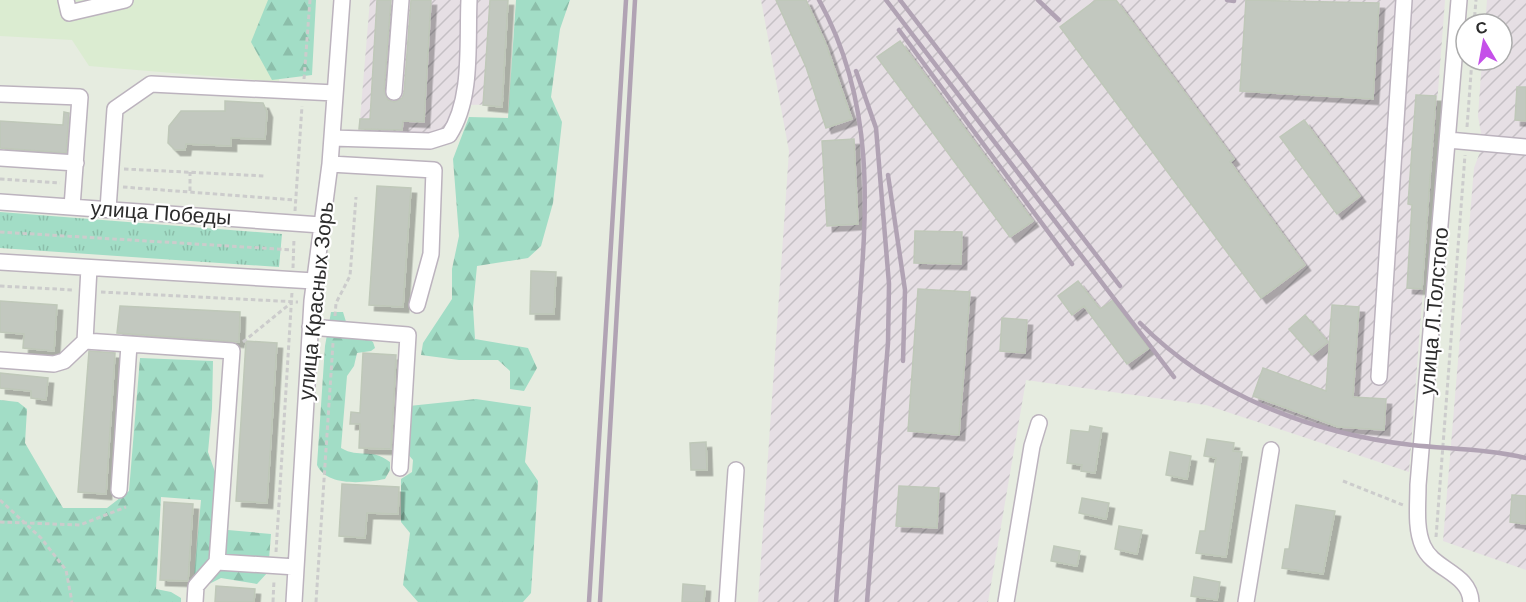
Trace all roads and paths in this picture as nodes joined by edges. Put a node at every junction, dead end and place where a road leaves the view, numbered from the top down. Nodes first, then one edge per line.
1 (66, 0) edge
2 (125, 0) edge
3 (310, 0) edge
4 (342, 0) edge
5 (401, 0) edge
6 (470, 0) edge
7 (1404, 0) edge
8 (1459, 0) edge
9 (1471, 72) edge
10 (303, 92) junction
11 (394, 92) dead end
12 (334, 93) junction
13 (0, 94) edge
14 (332, 138) junction
15 (1448, 140) junction
16 (1466, 142) junction
17 (1526, 147) edge
18 (0, 158) edge
19 (76, 163) junction
20 (330, 164) junction
21 (110, 168) junction
22 (190, 172) junction
23 (264, 176) dead end
24 (0, 179) edge
25 (75, 184) junction
26 (109, 186) junction
27 (190, 192) junction
28 (356, 197) dead end
29 (295, 200) junction
30 (0, 202) edge
31 (72, 207) junction
32 (108, 209) junction
33 (294, 222) junction
34 (321, 225) junction
35 (0, 232) edge
36 (294, 250) junction
37 (0, 262) edge
38 (89, 268) junction
39 (293, 280) junction
40 (314, 281) junction
41 (0, 286) edge
42 (87, 291) junction
43 (312, 301) junction
44 (291, 303) junction
45 (417, 305) dead end
46 (310, 327) junction
47 (334, 329) junction
48 (85, 341) junction
49 (129, 345) junction
50 (232, 351) junction
51 (0, 360) edge
52 (1379, 377) dead end
53 (1039, 423) dead end
54 (1271, 450) dead end
55 (400, 468) dead end
56 (736, 470) dead end
57 (1343, 481) dead end
58 (119, 490) dead end
59 (0, 500) edge
60 (126, 507) dead end
61 (1418, 512) junction
62 (0, 522) edge
63 (26, 524) junction
64 (1436, 537) dead end
65 (217, 562) junction
66 (275, 566) junction
67 (296, 567) junction
68 (72, 602) edge
69 (195, 602) edge
70 (273, 602) edge
71 (294, 602) edge
72 (316, 602) edge
73 (727, 602) edge
74 (1006, 602) edge
75 (1246, 602) edge
76 (1471, 602) edge

1 - 2 street
3 - 10 path
4 - 12 street, улица Красных Зорь
5 - 11 street
6 - 14 street
7 - 52 street
8 - 15 street, улица Л.Толстого
9 - 16 path
10 - 12 street
10 - 21 street
10 - 29 path
12 - 14 street, улица Красных Зорь
13 - 19 street
14 - 20 street, улица Красных Зорь
15 - 16 street
15 - 61 street, улица Л.Толстого
16 - 17 street
16 - 64 path
18 - 19 street
19 - 25 street
20 - 34 street, улица Красных Зорь
20 - 45 street
21 - 22 path
21 - 26 street
22 - 23 path
22 - 27 path
24 - 25 path
25 - 31 street
26 - 27 path
26 - 32 street
27 - 29 path
28 - 47 path
29 - 33 path
30 - 31 street, улица Победы
31 - 32 street, улица Победы
32 - 33 street, улица Победы
33 - 34 street, улица Победы
33 - 36 path
34 - 40 street, улица Красных Зорь
35 - 36 path
36 - 39 path
37 - 38 street
38 - 39 street
38 - 42 street
39 - 40 street
39 - 44 path
40 - 43 street, улица Красных Зорь
41 - 42 path
42 - 44 path
42 - 48 street
43 - 44 path
43 - 46 street, улица Красных Зорь
44 - 50 path
44 - 66 path
46 - 47 street
46 - 67 street, улица Красных Зорь
47 - 55 street
47 - 72 path
48 - 49 street
48 - 51 street
49 - 50 street
49 - 58 street
50 - 65 street
53 - 74 street
54 - 75 street
56 - 73 street
57 - 61 path
59 - 63 path
60 - 63 path
61 - 76 street, улица Л.Толстого
62 - 63 path
63 - 68 path
65 - 66 street
65 - 69 street
66 - 67 street
66 - 70 path
67 - 71 street, улица Красных Зорь

